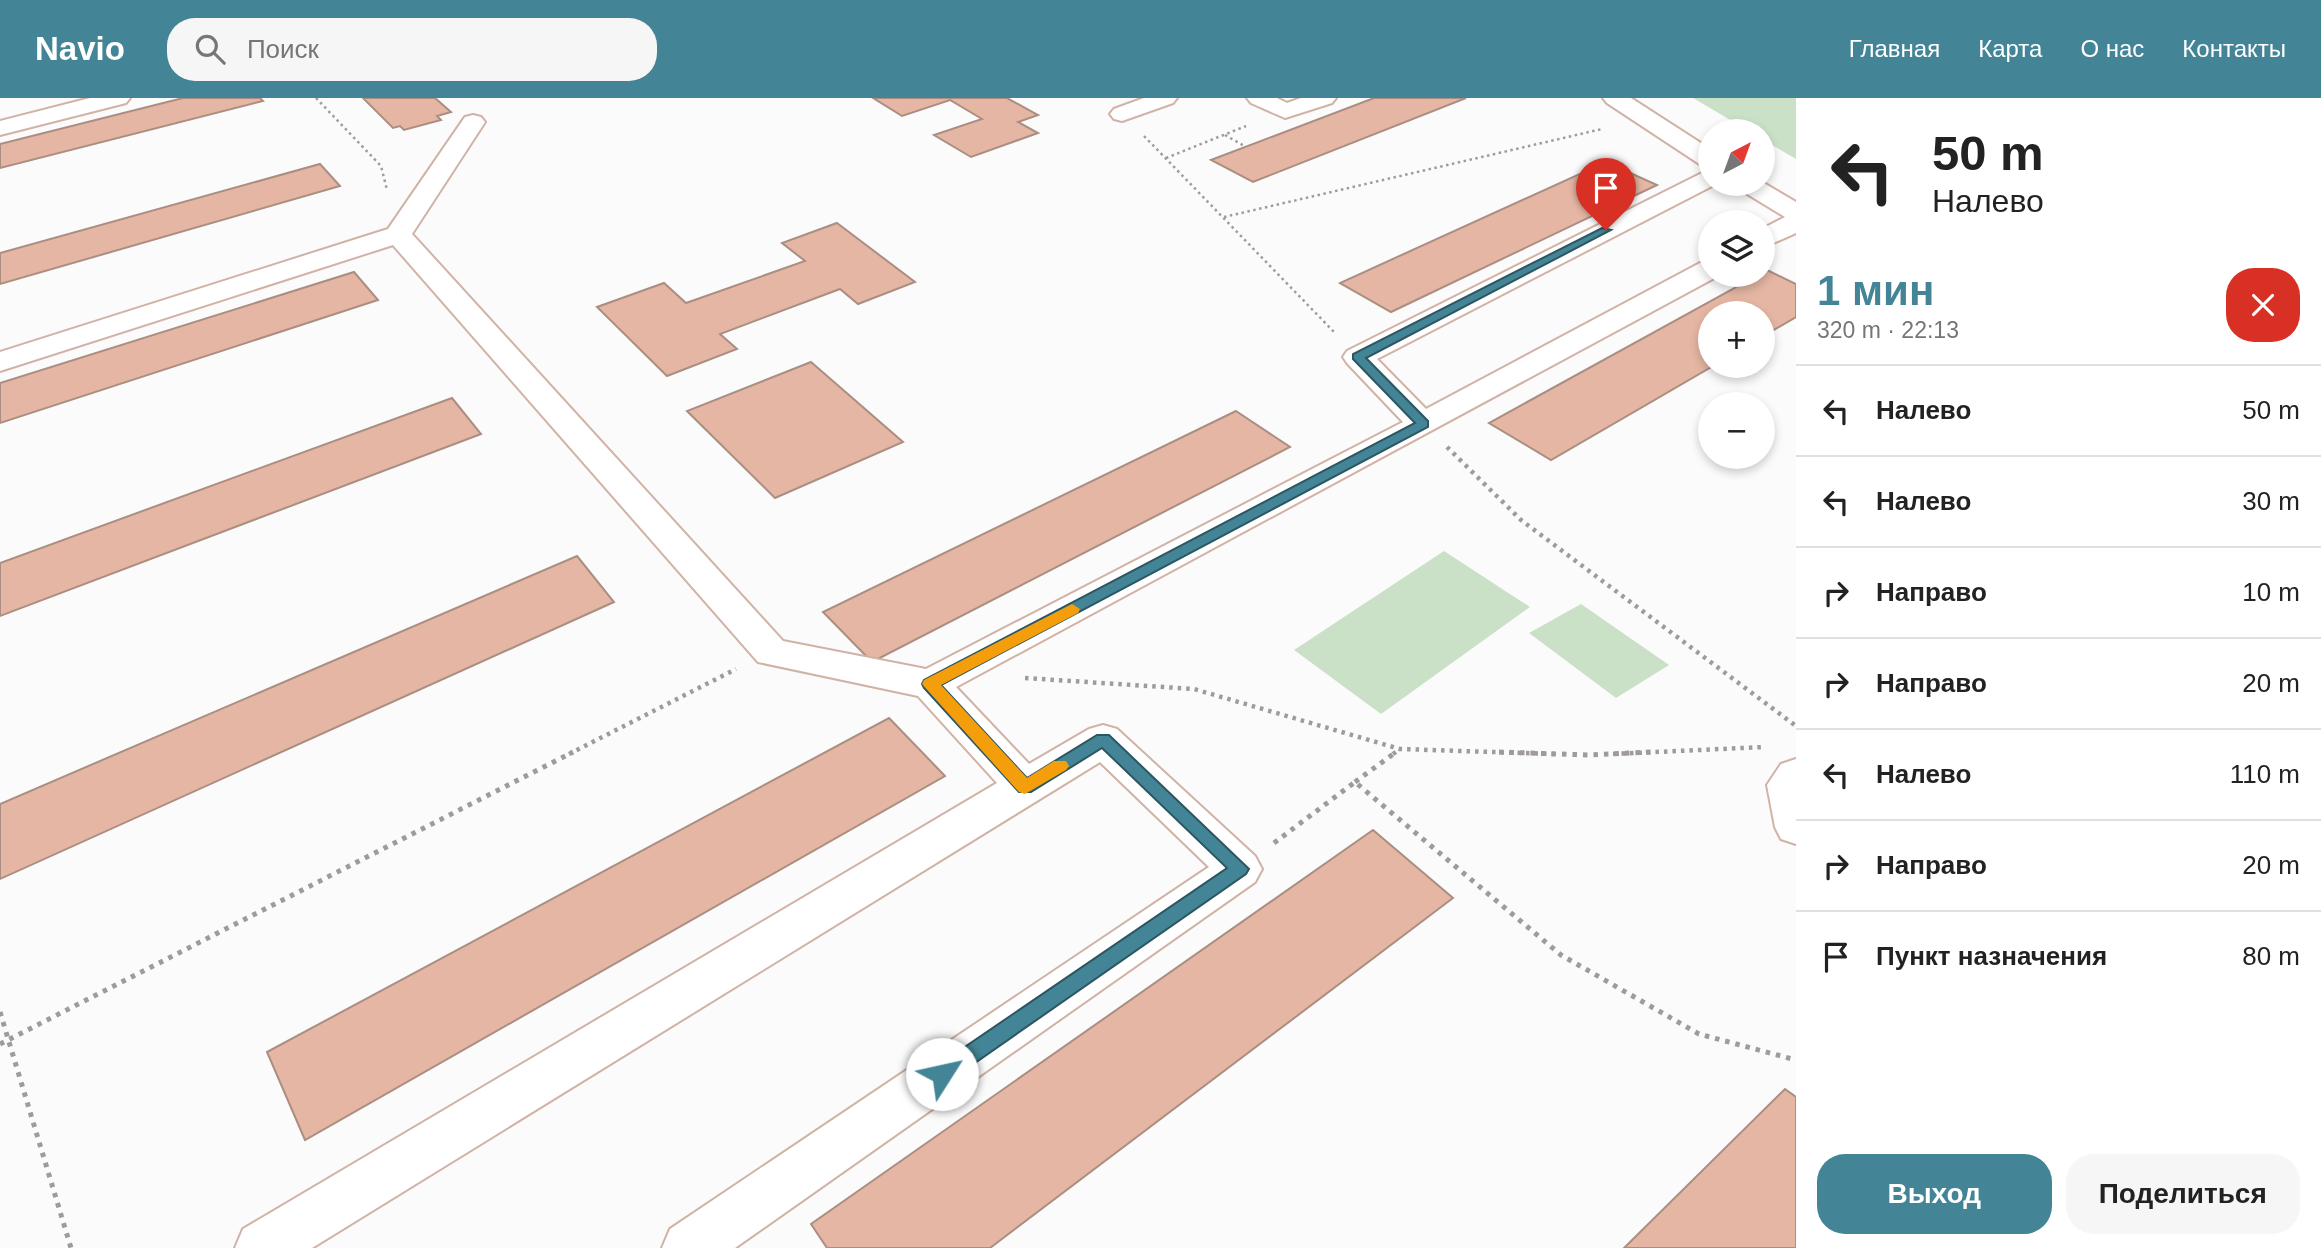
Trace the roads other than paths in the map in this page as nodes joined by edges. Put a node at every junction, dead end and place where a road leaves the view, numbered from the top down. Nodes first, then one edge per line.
1 (118, 98) edge
2 (1165, 98) edge
3 (1259, 98) edge
4 (1324, 98) edge
5 (1615, 98) edge
6 (1122, 114) road end
7 (473, 122) dead end
8 (0, 128) edge
9 (1698, 152) edge
10 (1698, 183) edge
11 (1768, 196) edge
12 (1796, 213) edge
13 (1796, 222) edge
14 (1775, 233) edge
15 (398, 235) junction
16 (1698, 275) edge
17 (0, 362) edge
18 (1423, 424) junction
19 (930, 684) junction
20 (1782, 761) edge
21 (1025, 787) junction
22 (1796, 827) edge
23 (261, 1248) edge
24 (689, 1248) edge

1 - 8 street
2 - 6 street
3 - 4 street
5 - 9 street
7 - 15 street
10 - 18 street
11 - 12 street
13 - 14 street
15 - 17 street
15 - 19 street
16 - 18 street
18 - 19 street
19 - 21 street
20 - 22 street
21 - 23 street
21 - 24 street

